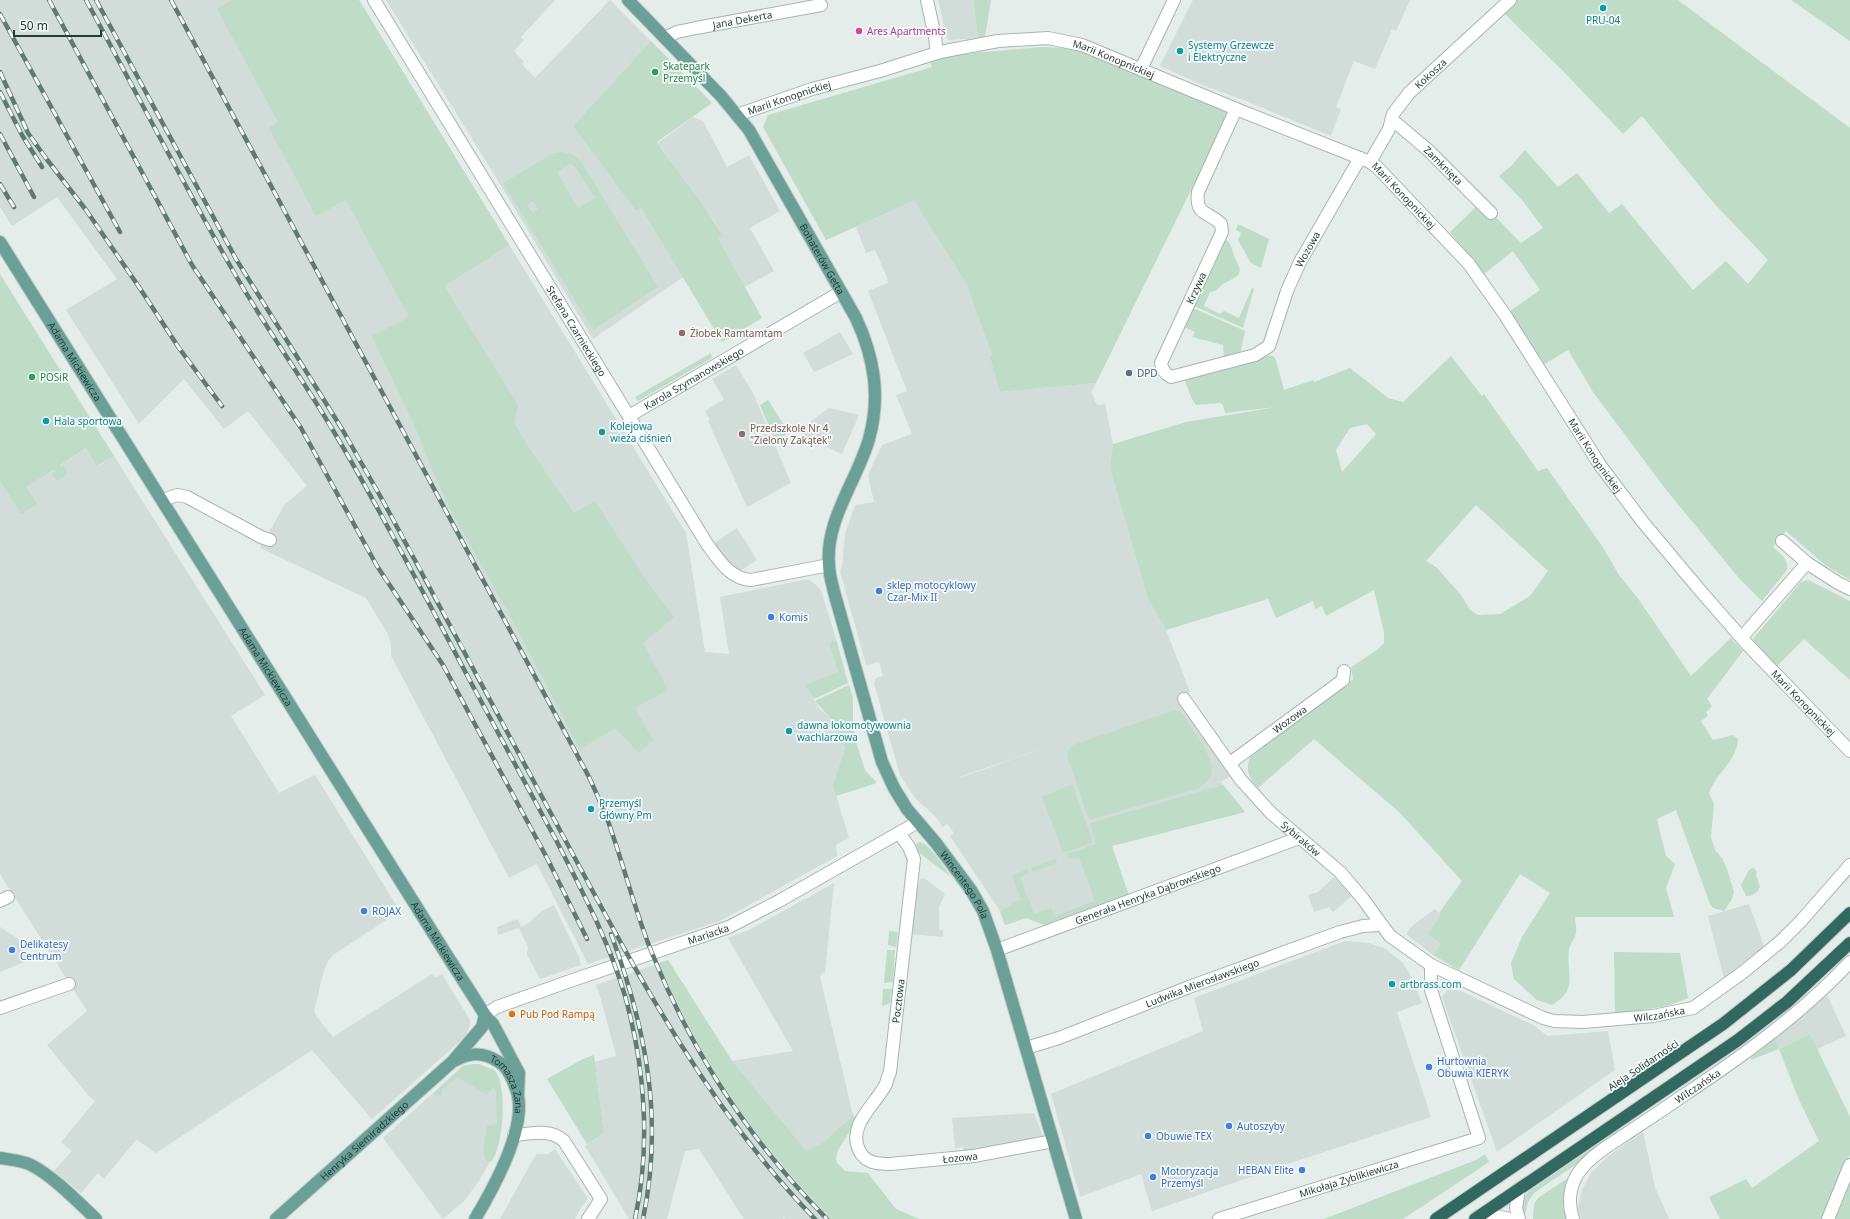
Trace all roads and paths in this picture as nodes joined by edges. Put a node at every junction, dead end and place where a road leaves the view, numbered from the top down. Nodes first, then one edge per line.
1 (374, 0) edge
2 (628, 0) edge
3 (927, 0) edge
4 (1174, 0) edge
5 (1510, 0) edge
6 (821, 5) dead end
7 (665, 38) junction
8 (937, 52) junction
9 (1141, 69) junction
10 (1236, 109) junction
11 (737, 114) junction
12 (1392, 122) junction
13 (1365, 160) junction
14 (1492, 213) dead end
15 (0, 242) edge
16 (841, 292) junction
17 (1269, 346) joint
18 (629, 416) junction
19 (162, 500) junction
20 (270, 540) dead end
21 (1782, 541) dead end
22 (1806, 563) junction
23 (829, 565) junction
24 (1850, 589) edge
25 (1742, 637) junction
26 (1344, 671) dead end
27 (1184, 699) dead end
28 (1850, 751) edge
29 (1230, 763) junction
30 (918, 822) junction
31 (899, 833) junction
32 (1299, 838) junction
33 (1850, 866) edge
34 (1850, 913) edge
35 (1380, 925) junction
36 (1850, 943) edge
37 (997, 950) junction
38 (1850, 962) edge
39 (1431, 965) junction
40 (1447, 973) joint
41 (68, 984) dead end
42 (0, 1008) edge
43 (485, 1015) junction
44 (1026, 1048) junction
45 (452, 1062) junction
46 (518, 1096) junction
47 (514, 1135) junction
48 (1053, 1141) junction
49 (1, 1158) edge
50 (868, 1161) joint
51 (1850, 1165) edge
52 (1519, 1189) junction
53 (1477, 1218) edge
54 (96, 1219) edge
55 (276, 1219) edge
56 (475, 1219) edge
57 (588, 1219) edge
58 (1076, 1219) edge
59 (1219, 1219) edge
60 (1436, 1219) edge
61 (1510, 1219) edge
62 (1519, 1219) edge
63 (1573, 1219) edge
64 (1828, 1219) edge

1 - 18 street, Stefana Czarnieckiego
2 - 7 main road, Bohaterów Getta
3 - 8 street
4 - 9 street
5 - 12 street, Kokosza
6 - 7 street, Jana Dekerta
7 - 11 main road, Bohaterów Getta
8 - 9 street, Marii Konopnickiej
8 - 11 street, Marii Konopnickiej
9 - 10 street, Marii Konopnickiej
10 - 13 street, Marii Konopnickiej
10 - 17 street, Krzywa
11 - 16 main road, Bohaterów Getta
12 - 13 street, Kokosza
12 - 14 street, Zamknięta
13 - 17 street, Wozowa
13 - 25 street, Marii Konopnickiej
15 - 19 main road, Adama Mickiewicza
16 - 18 street, Karola Szymanowskiego
16 - 23 main road, Bohaterów Getta
18 - 23 street, Stefana Czarnieckiego
19 - 20 street
19 - 43 main road, Adama Mickiewicza
21 - 22 street
22 - 24 street
22 - 25 street
23 - 30 main road, Wincentego Pola
25 - 28 street, Marii Konopnickiej
26 - 29 street, Wozowa
27 - 29 street, Sybiraków
29 - 32 street, Sybiraków
30 - 31 street, Mariacka
30 - 37 main road, Wincentego Pola
31 - 43 street, Mariacka
31 - 50 street, Pocztowa
32 - 35 street, Sybiraków
32 - 37 street, Generała Henryka Dąbrowskiego
33 - 40 street, Wilczańska
34 - 60 highway, Aleja Solidarności
35 - 39 street, Sybiraków
35 - 44 street, Ludwika Mierosławskiego
36 - 52 highway
37 - 44 main road, Wincentego Pola
38 - 63 street, WiIczańska
39 - 40 street, Sybiraków
39 - 59 street, Mikołaja Zyblikiewicza
41 - 42 street
43 - 45 main road
43 - 46 main road, Adama Mickiewicza
44 - 48 main road, Wincentego Pola
45 - 46 main road, Tomasza Zana
45 - 55 main road, Henryka Siemiradzkiego
46 - 47 main road, Tomasza Zana
47 - 56 main road, Tomasza Zana
47 - 57 street
48 - 50 street, Łozowa
48 - 58 main road, Wincentego Pola
49 - 54 main road
51 - 64 street
52 - 53 highway
52 - 62 street
53 - 61 street

